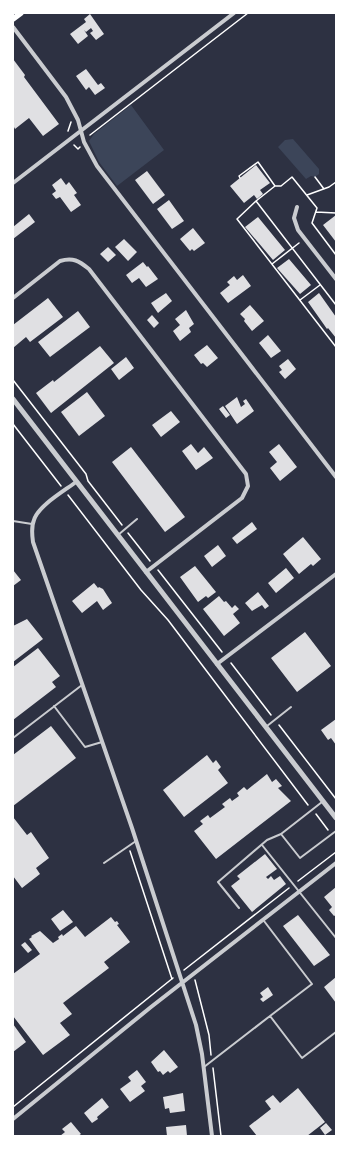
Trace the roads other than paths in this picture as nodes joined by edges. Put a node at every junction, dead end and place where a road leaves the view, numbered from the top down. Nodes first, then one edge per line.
1 (21, 13) edge
2 (234, 13) edge
3 (13, 19) edge
4 (13, 27) edge
5 (81, 131) junction
6 (13, 183) edge
7 (297, 207) dead end
8 (336, 279) edge
9 (13, 298) edge
10 (13, 399) edge
11 (336, 477) edge
12 (76, 482) junction
13 (137, 519) dead end
14 (13, 521) edge
15 (33, 524) junction
16 (118, 535) junction
17 (146, 572) junction
18 (336, 574) edge
19 (217, 664) junction
20 (82, 684) junction
21 (54, 706) junction
22 (291, 707) dead end
23 (265, 727) junction
24 (13, 738) edge
25 (102, 742) junction
26 (322, 801) junction
27 (336, 818) edge
28 (336, 831) edge
29 (282, 834) junction
30 (136, 841) junction
31 (262, 845) junction
32 (104, 863) dead end
33 (336, 863) edge
34 (299, 891) junction
35 (239, 908) dead end
36 (263, 919) junction
37 (336, 938) edge
38 (183, 982) junction
39 (270, 1016) junction
40 (336, 1032) edge
41 (203, 1067) junction
42 (13, 1120) edge
43 (212, 1136) edge

1 - 3 main road
2 - 5 street
4 - 5 street
5 - 6 street
5 - 11 street
7 - 8 street
9 - 17 street
10 - 12 street
12 - 15 street
12 - 16 street
13 - 16 lane
14 - 15 lane
15 - 20 street
16 - 17 street
17 - 19 street
18 - 19 street
19 - 23 street
20 - 21 lane
20 - 25 street
21 - 24 lane
21 - 25 lane
22 - 23 lane
23 - 26 street
25 - 30 street
26 - 27 street
26 - 29 lane
28 - 29 lane
29 - 31 lane
30 - 32 lane
30 - 38 street
31 - 34 lane
31 - 35 lane
33 - 34 street
34 - 36 street
34 - 37 lane
36 - 38 street
36 - 39 lane
38 - 41 street
38 - 42 street
39 - 40 lane
39 - 41 lane
41 - 43 street

